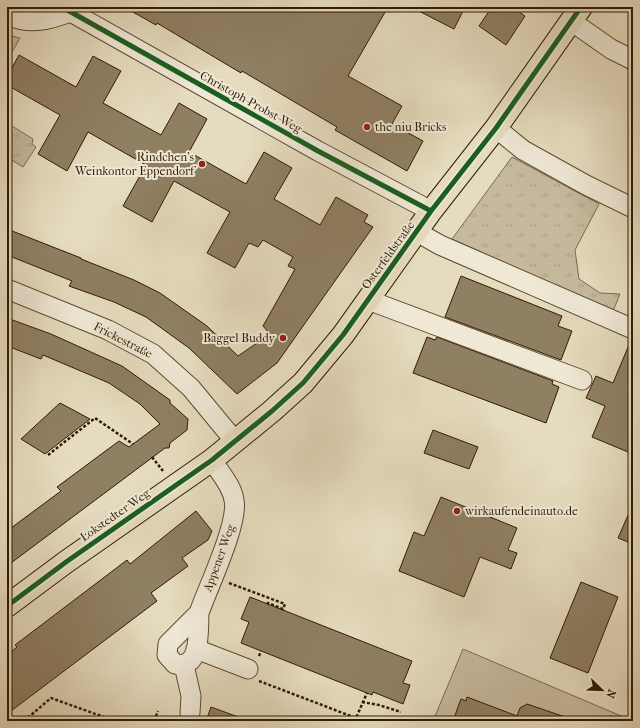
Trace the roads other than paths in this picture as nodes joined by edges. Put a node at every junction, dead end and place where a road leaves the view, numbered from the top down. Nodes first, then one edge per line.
1 (7, 9) edge
2 (66, 10) edge
3 (576, 14) edge
4 (633, 60) edge
5 (496, 128) junction
6 (633, 208) edge
7 (432, 211) junction
8 (417, 232) junction
9 (7, 289) edge
10 (368, 300) junction
11 (633, 329) edge
12 (582, 380) dead end
13 (234, 440) junction
14 (212, 460) junction
15 (7, 606) edge
16 (199, 613) junction
17 (196, 649) junction
18 (184, 665) junction
19 (252, 674) road end
20 (190, 713) dead end

1 - 2 street, Christoph-Probst-Weg
2 - 7 street, Christoph-Probst-Weg
3 - 4 street
3 - 5 main road, Osterfeldstraße
5 - 6 street
5 - 7 main road, Osterfeldstraße
7 - 8 main road, Osterfeldstraße
8 - 10 main road, Osterfeldstraße
8 - 11 street
9 - 13 street, Frickestraße
10 - 12 street
10 - 13 main road, Osterfeldstraße
13 - 14 main road, Lokstedter Weg
14 - 15 main road, Lokstedter Weg
14 - 16 street, Appener Weg
16 - 17 street, Appener Weg
16 - 18 street, Appener Weg
17 - 18 street
17 - 19 street
18 - 20 street

